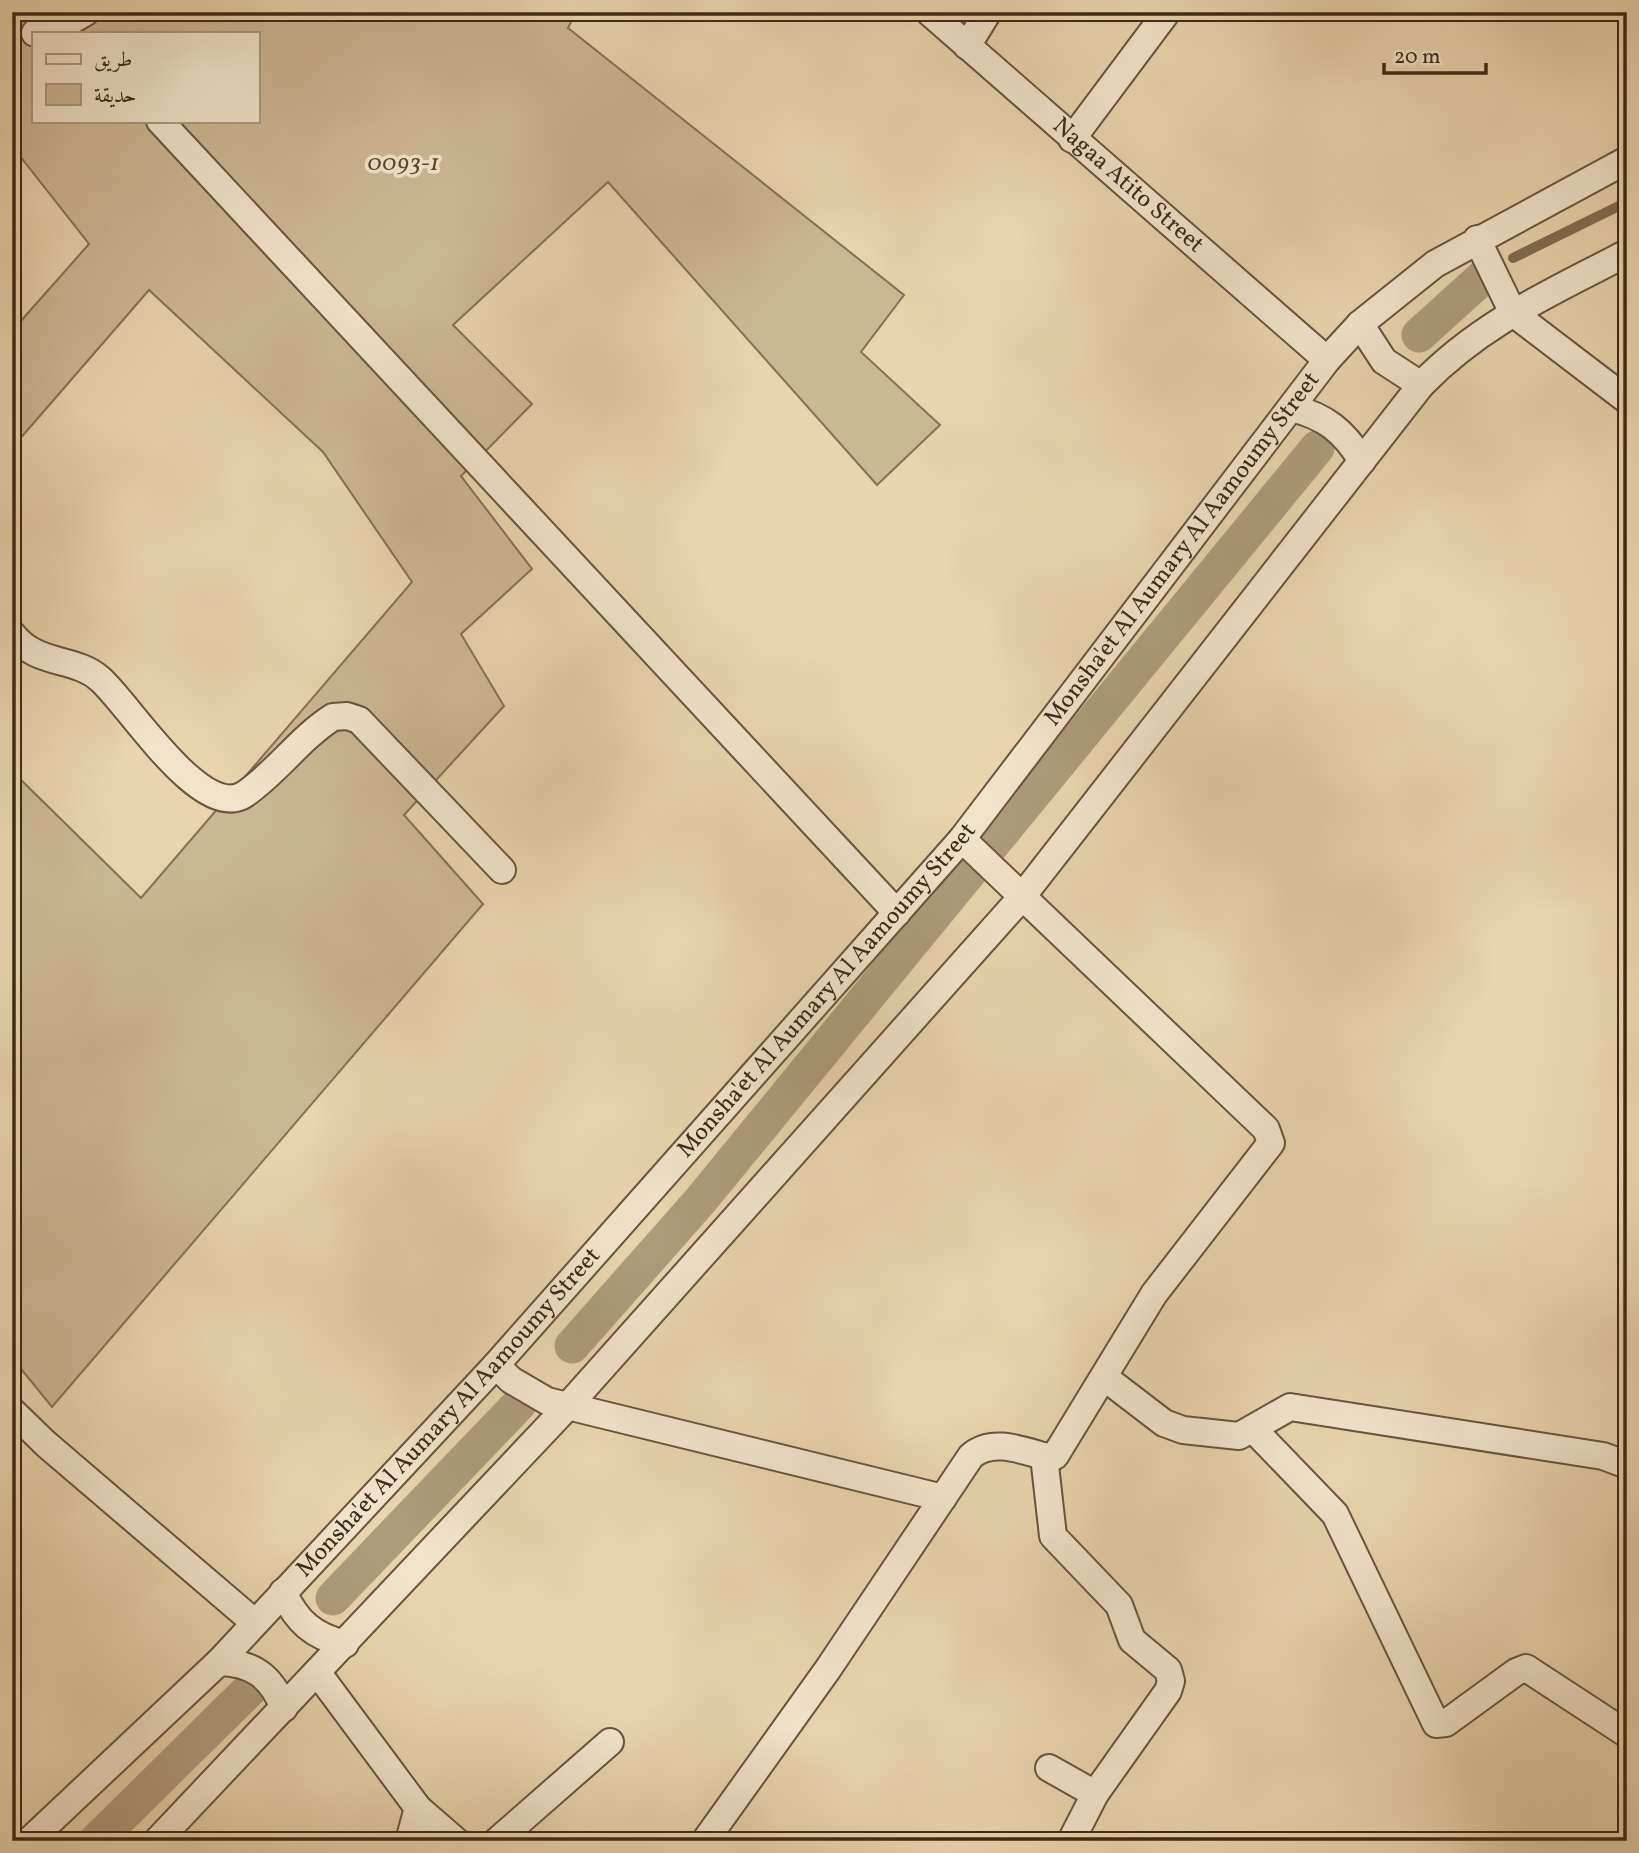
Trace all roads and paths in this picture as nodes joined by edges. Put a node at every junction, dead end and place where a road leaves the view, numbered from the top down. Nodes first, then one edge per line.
1 (929, 12) edge
2 (988, 12) edge
3 (1167, 12) edge
4 (77, 23) edge
5 (42, 32) edge
6 (32, 35) edge
7 (12, 41) edge
8 (967, 46) junction
9 (161, 122) edge
10 (1072, 139) junction
11 (1627, 160) edge
12 (1476, 239) junction
13 (1627, 253) edge
14 (1513, 313) junction
15 (1360, 324) junction
16 (1326, 360) junction
17 (1421, 385) junction
18 (1627, 400) edge
19 (1290, 408) junction
20 (1362, 461) junction
21 (12, 634) edge
22 (962, 839) junction
23 (502, 870) dead end
24 (1021, 898) junction
25 (897, 913) junction
26 (496, 1365) junction
27 (1104, 1377) junction
28 (567, 1406) junction
29 (12, 1411) edge
30 (1254, 1430) junction
31 (1044, 1456) junction
32 (1627, 1465) edge
33 (943, 1498) junction
34 (282, 1592) junction
35 (254, 1622) junction
36 (345, 1644) junction
37 (219, 1662) junction
38 (317, 1672) junction
39 (284, 1708) junction
40 (1627, 1734) edge
41 (610, 1742) dead end
42 (1049, 1768) dead end
43 (1095, 1794) junction
44 (418, 1808) junction
45 (29, 1841) edge
46 (157, 1841) edge
47 (409, 1841) edge
48 (456, 1841) edge
49 (497, 1841) edge
50 (705, 1841) edge
51 (1072, 1841) edge

1 - 8 street, Nagaa Atito Street
2 - 8 street
3 - 10 street
4 - 5 street
6 - 7 street
8 - 10 street, Nagaa Atito Street
9 - 25 street
10 - 16 street, Nagaa Atito Street
11 - 12 street, Monsha'et Al Aumary Al Aamoumy Street
12 - 14 street
12 - 15 street, Monsha'et Al Aumary Al Aamoumy Street
13 - 14 street
14 - 17 street
14 - 18 street
15 - 16 street, Monsha'et Al Aumary Al Aamoumy Street
15 - 17 street
16 - 19 street, Monsha'et Al Aumary Al Aamoumy Street
17 - 20 street
19 - 20 street
19 - 22 street, Monsha'et Al Aumary Al Aamoumy Street
20 - 24 street
21 - 23 street
22 - 24 street
22 - 25 street, Monsha'et Al Aumary Al Aamoumy Street
24 - 27 street
24 - 28 street
25 - 26 street, Monsha'et Al Aumary Al Aamoumy Street
26 - 28 street
26 - 34 street, Monsha'et Al Aumary Al Aamoumy Street
27 - 30 street
27 - 31 street
28 - 33 street
28 - 36 street
29 - 35 street
30 - 32 street
30 - 40 street
31 - 33 street
31 - 43 street
33 - 50 street
34 - 35 street, Monsha'et Al Aumary Al Aamoumy Street
34 - 36 street
35 - 37 street, Monsha'et Al Aumary Al Aamoumy Street
36 - 38 street
37 - 39 street
37 - 45 street, Monsha'et Al Aumary Al Aamoumy Street
38 - 39 street
38 - 44 street
39 - 46 street
41 - 49 street
42 - 43 street
43 - 51 street
44 - 47 street
44 - 48 street

